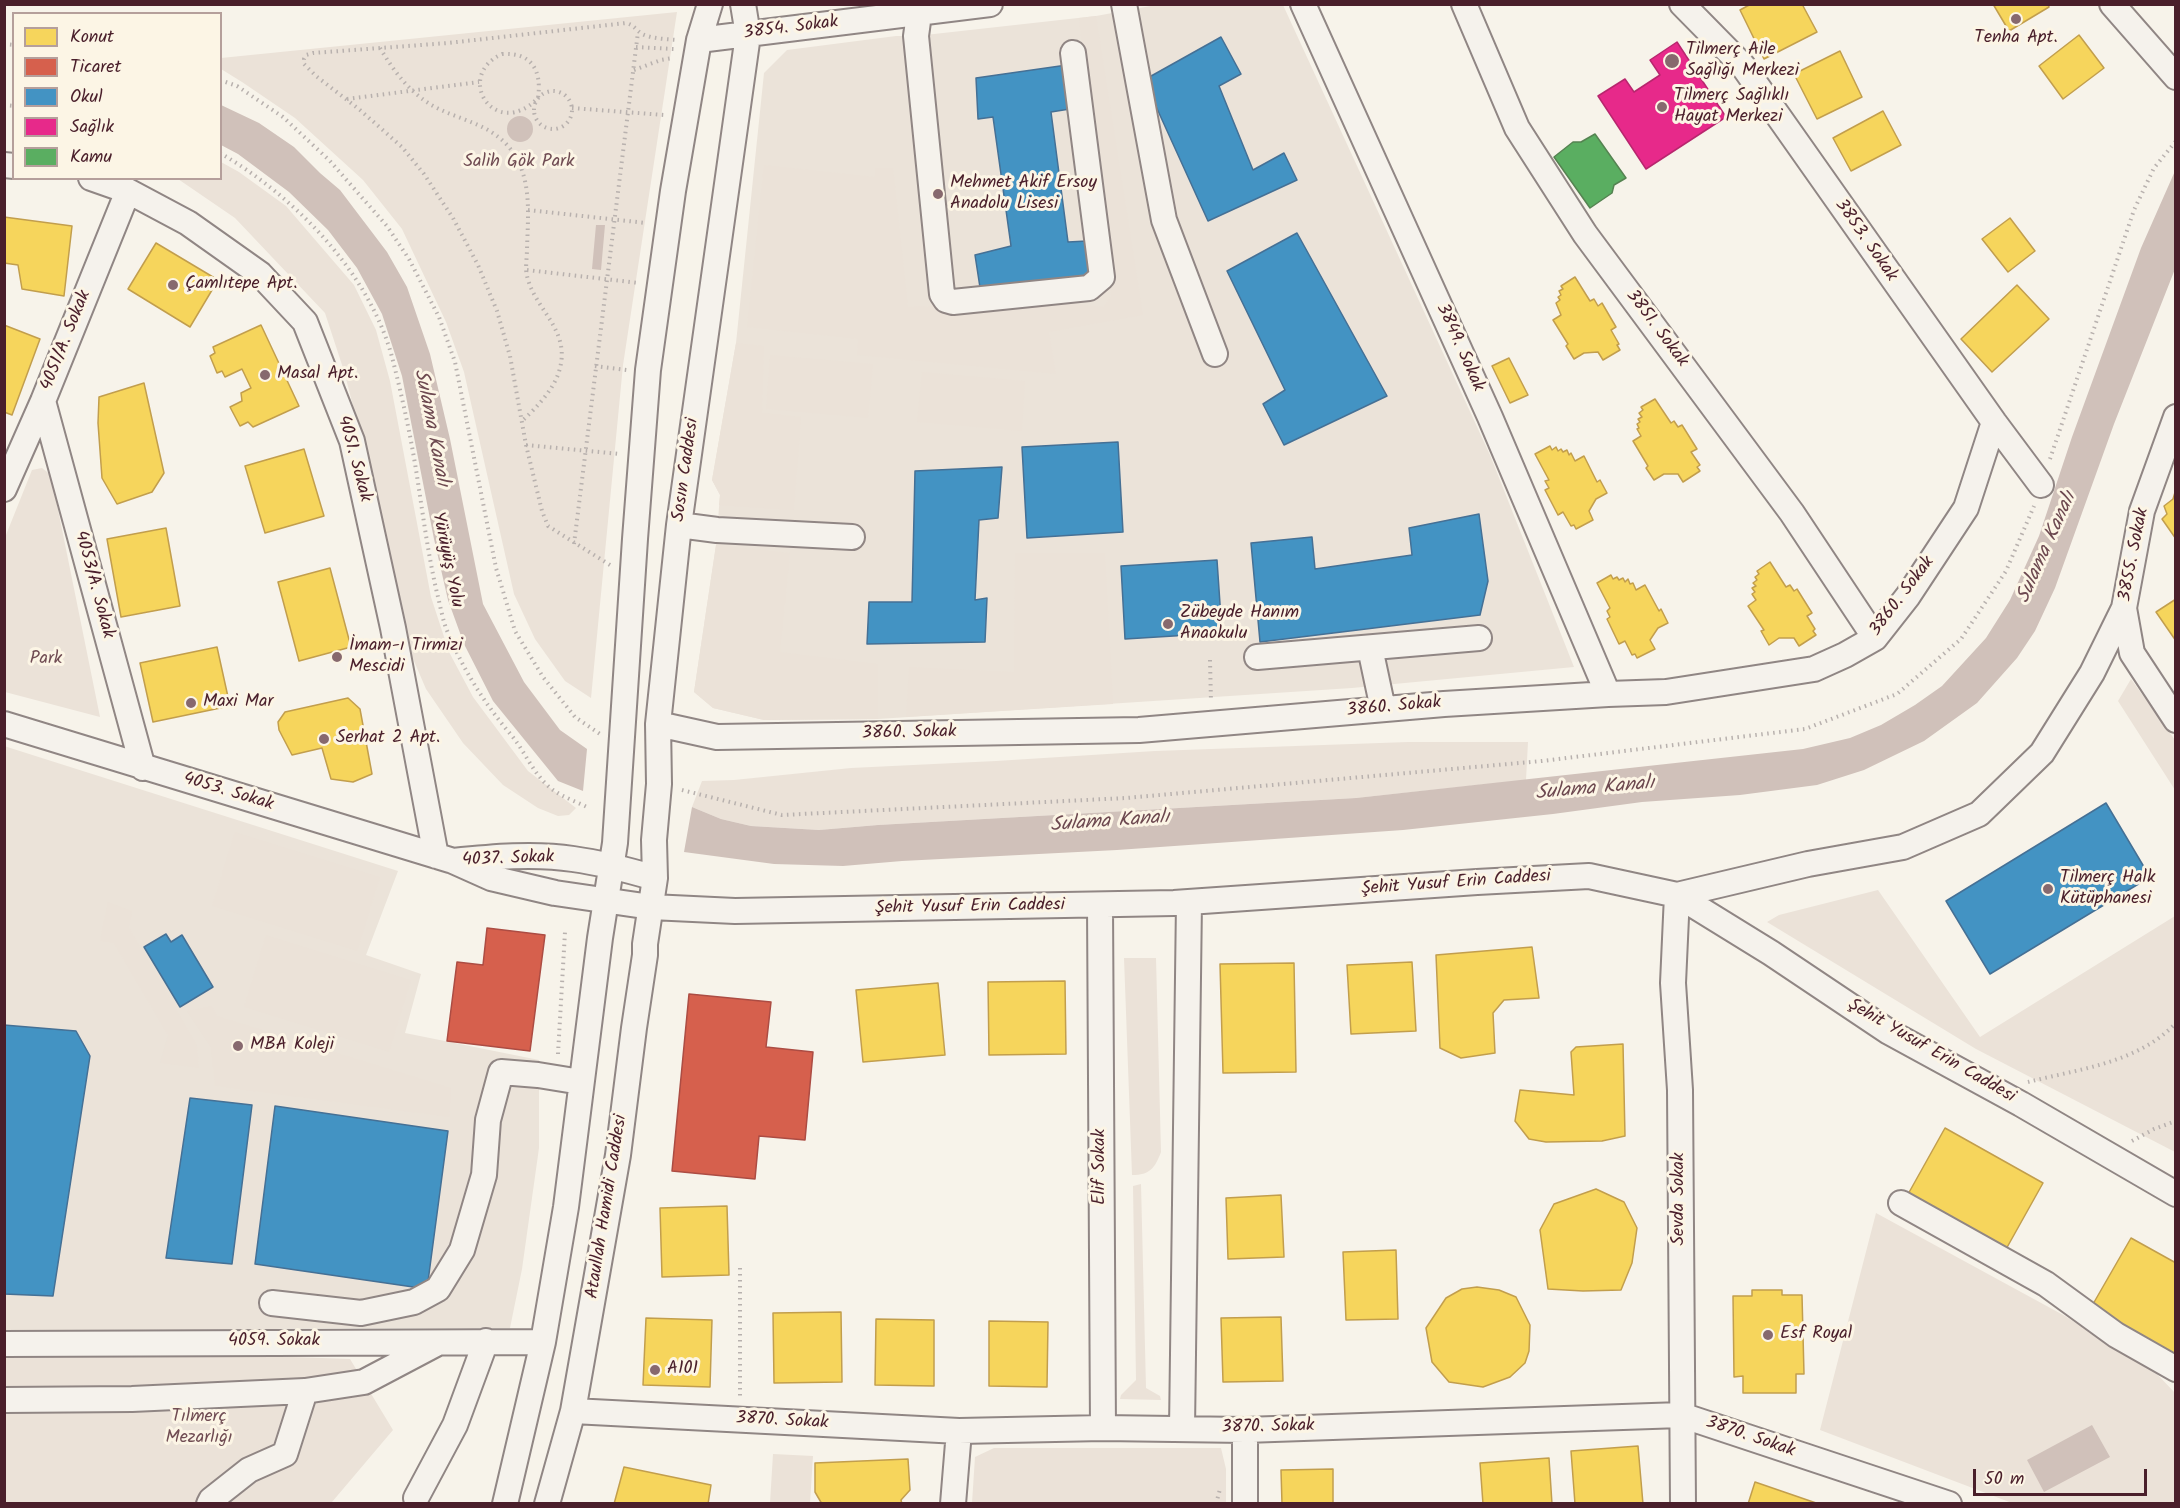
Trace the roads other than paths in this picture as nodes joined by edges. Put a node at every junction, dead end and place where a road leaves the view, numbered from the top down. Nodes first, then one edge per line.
1 (710, 4) edge
2 (743, 4) edge
3 (990, 4) edge
4 (1124, 4) edge
5 (1303, 4) edge
6 (1464, 4) edge
7 (1682, 4) edge
8 (2112, 4) edge
9 (919, 14) junction
10 (748, 35) junction
11 (690, 44) junction
12 (1073, 53) dead end
13 (2175, 77) edge
14 (97, 180) edge
15 (128, 191) junction
16 (1215, 354) dead end
17 (43, 401) junction
18 (2175, 417) edge
19 (1994, 422) junction
20 (2042, 485) road end
21 (4, 489) edge
22 (679, 525) junction
23 (852, 537) dead end
24 (2124, 608) junction
25 (1479, 638) dead end
26 (1875, 639) junction
27 (1370, 648) junction
28 (1257, 657) dead end
29 (1608, 694) junction
30 (1383, 709) junction
31 (2175, 720) edge
32 (4, 724) edge
33 (658, 724) junction
34 (143, 768) junction
35 (445, 859) junction
36 (611, 866) junction
37 (655, 878) junction
38 (1677, 895) junction
39 (606, 899) junction
40 (1189, 902) junction
41 (1100, 905) junction
42 (651, 907) junction
43 (582, 1082) junction
44 (2175, 1194) edge
45 (1901, 1203) dead end
46 (272, 1303) dead end
47 (441, 1341) junction
48 (486, 1341) junction
49 (543, 1342) junction
50 (4, 1344) edge
51 (2175, 1369) edge
52 (305, 1390) junction
53 (4, 1400) edge
54 (573, 1411) junction
55 (1681, 1415) junction
56 (1103, 1428) junction
57 (1182, 1429) junction
58 (1245, 1430) junction
59 (959, 1431) junction
60 (416, 1498) dead end
61 (209, 1503) edge
62 (505, 1503) edge
63 (548, 1503) edge
64 (953, 1503) edge
65 (1245, 1503) edge
66 (1683, 1503) edge
67 (1949, 1503) edge

1 - 11 street
2 - 10 street, Sosın Caddesi
3 - 9 street, 3854. Sokak
4 - 16 street
5 - 29 street, 3849. Sokak
6 - 26 street, 3851. Sokak
7 - 19 street, 3853. Sokak
8 - 13 street
9 - 10 street, 3854. Sokak
9 - 12 street
10 - 11 street, 3854. Sokak
10 - 22 street, Sosın Caddesi
11 - 36 street
14 - 15 street, 4051. Sokak
15 - 17 street, 4051/A. Sokak
15 - 35 street, 4051. Sokak
17 - 21 street, 4051/A. Sokak
17 - 34 street, 4053/A. Sokak
18 - 24 street, 3855. Sokak
19 - 20 street, 3853. Sokak
19 - 26 street, 3860. Sokak
22 - 23 street
22 - 33 street, Sosın Caddesi
24 - 31 street, 3855. Sokak
24 - 38 street
25 - 27 street
26 - 29 street, 3860. Sokak
27 - 28 street
27 - 30 street
29 - 30 street, 3860. Sokak
30 - 33 street, 3860. Sokak
32 - 34 street, 4053. Sokak
33 - 37 street, Sosın Caddesi
34 - 35 street, 4053. Sokak
35 - 36 street, 4037. Sokak
35 - 39 street, 4037. Sokak
36 - 37 street, 4037. Sokak
36 - 39 street
37 - 42 street, Sosın Caddesi
38 - 40 street, Şehit Yusuf Erin Caddesi
38 - 44 street, Şehit Yusuf Erin Caddesi
38 - 55 street, Sevda Sokak
39 - 42 street, 4037. Sokak
39 - 43 street
40 - 41 street, Şehit Yusuf Erin Caddesi
40 - 57 street
41 - 42 street, Şehit Yusuf Erin Caddesi
41 - 56 street, Elif Sokak
42 - 54 street, Ataullah Hamidi Caddesi
43 - 46 street
43 - 49 street
45 - 51 street
47 - 48 street, 4059. Sokak
47 - 50 street, 4059. Sokak
47 - 52 street
48 - 49 street, 4059. Sokak
48 - 60 street
49 - 62 street
52 - 53 street
52 - 61 street
54 - 59 street, 3870. Sokak
54 - 63 street, Ataullah Hamidi Caddesi
55 - 58 street, 3870. Sokak
55 - 66 street, Sevda Sokak
55 - 67 street, 3870. Sokak
56 - 57 street, 3870. Sokak
56 - 59 street, 3870. Sokak
57 - 58 street, 3870. Sokak
58 - 65 street
59 - 64 street

